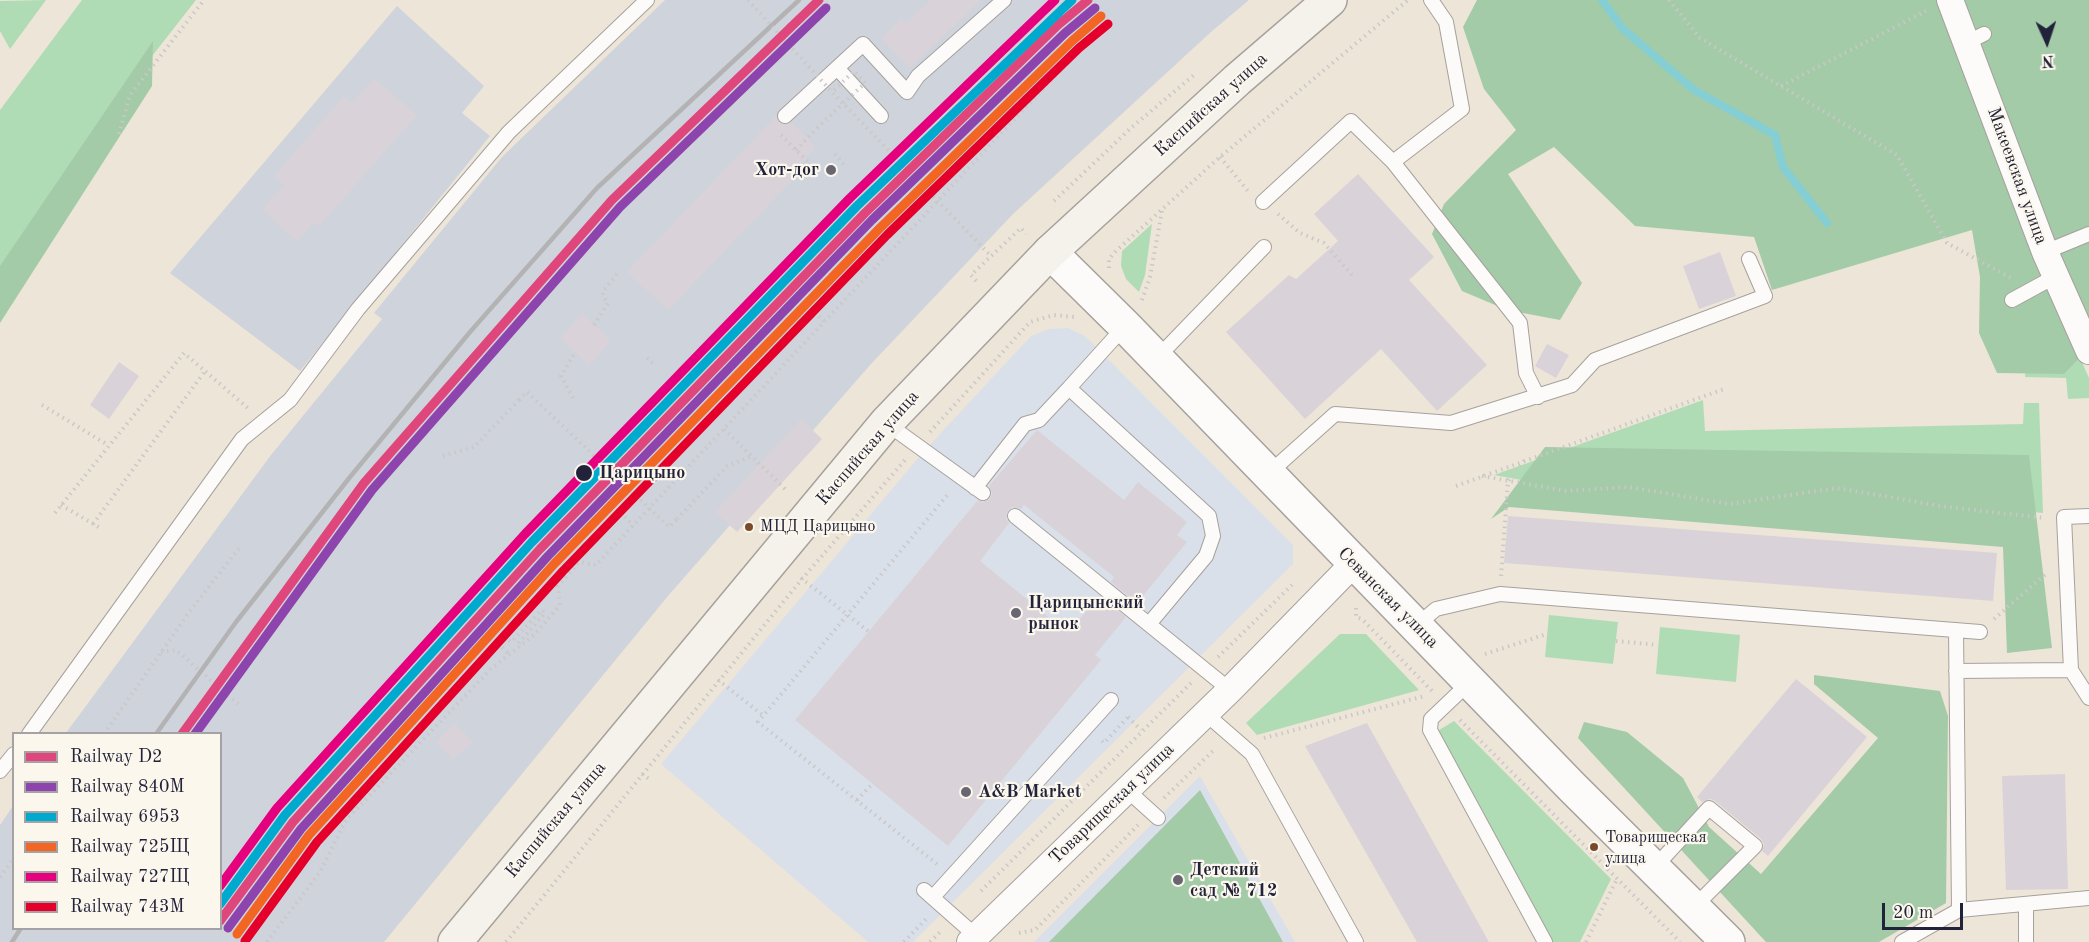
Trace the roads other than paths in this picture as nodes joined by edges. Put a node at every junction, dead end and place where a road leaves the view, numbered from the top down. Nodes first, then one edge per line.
1 (647, 0) edge
2 (1004, 0) edge
3 (1330, 0) edge
4 (1431, 0) edge
5 (1939, 5) edge
6 (837, 68) junction
7 (785, 116) road end
8 (881, 116) dead end
9 (1393, 162) junction
10 (1263, 202) dead end
11 (2089, 234) edge
12 (1038, 243) junction
13 (1264, 247) dead end
14 (2045, 252) junction
15 (1749, 259) dead end
16 (2056, 276) junction
17 (2012, 300) dead end
18 (1133, 315) junction
19 (2089, 351) edge
20 (1156, 359) junction
21 (1069, 388) junction
22 (1538, 397) junction
23 (886, 423) junction
24 (1268, 474) junction
25 (1015, 516) dead end
26 (2089, 516) edge
27 (1353, 563) junction
28 (1149, 624) junction
29 (1416, 626) junction
30 (1956, 630) junction
31 (1980, 632) road end
32 (1474, 668) junction
33 (2071, 670) junction
34 (1956, 671) junction
35 (1230, 690) junction
36 (2089, 698) edge
37 (1111, 700) dead end
38 (1206, 714) junction
39 (31, 732) edge
40 (12, 756) edge
41 (0, 771) edge
42 (1127, 790) junction
43 (1154, 815) road end
44 (1655, 867) junction
45 (2089, 898) edge
46 (2026, 904) junction
47 (1694, 907) junction
48 (1959, 910) junction
49 (973, 939) edge
50 (455, 942) edge
51 (1356, 942) edge
52 (1545, 942) edge
53 (1728, 942) edge
54 (1902, 942) edge
55 (2026, 942) edge

1 - 39 lane
2 - 6 lane
3 - 12 main road, Каспийская улица
4 - 9 lane
5 - 14 street, Макеевская улица
6 - 7 lane
6 - 8 lane
9 - 10 lane
9 - 22 lane
11 - 14 lane
12 - 18 street, Севанская улица
12 - 23 main road, Каспийская улица
13 - 20 lane
14 - 16 street, Макеевская улица
15 - 22 lane
16 - 17 lane
16 - 19 street, Макеевская улица
18 - 20 street, Севанская улица
18 - 21 lane
20 - 24 street, Севанская улица
21 - 23 lane
21 - 28 lane
22 - 24 lane
23 - 50 main road, Каспийская улица
24 - 27 street, Севанская улица
25 - 28 lane
26 - 33 lane
27 - 29 street, Севанская улица
27 - 35 street, Товарищеская улица
28 - 35 lane
29 - 30 lane
29 - 32 street, Севанская улица
30 - 31 lane
30 - 34 lane
32 - 44 street, Севанская улица
32 - 52 lane
33 - 34 lane
33 - 36 lane
34 - 48 lane
35 - 38 street, Товарищеская улица
37 - 49 lane
38 - 42 street, Товарищеская улица
38 - 51 lane
40 - 41 lane
42 - 43 lane
42 - 49 street, Товарищеская улица
44 - 47 street, Севанская улица
44 - 47 lane
45 - 46 lane
46 - 48 lane
46 - 55 lane
47 - 53 street, Севанская улица
48 - 54 lane

